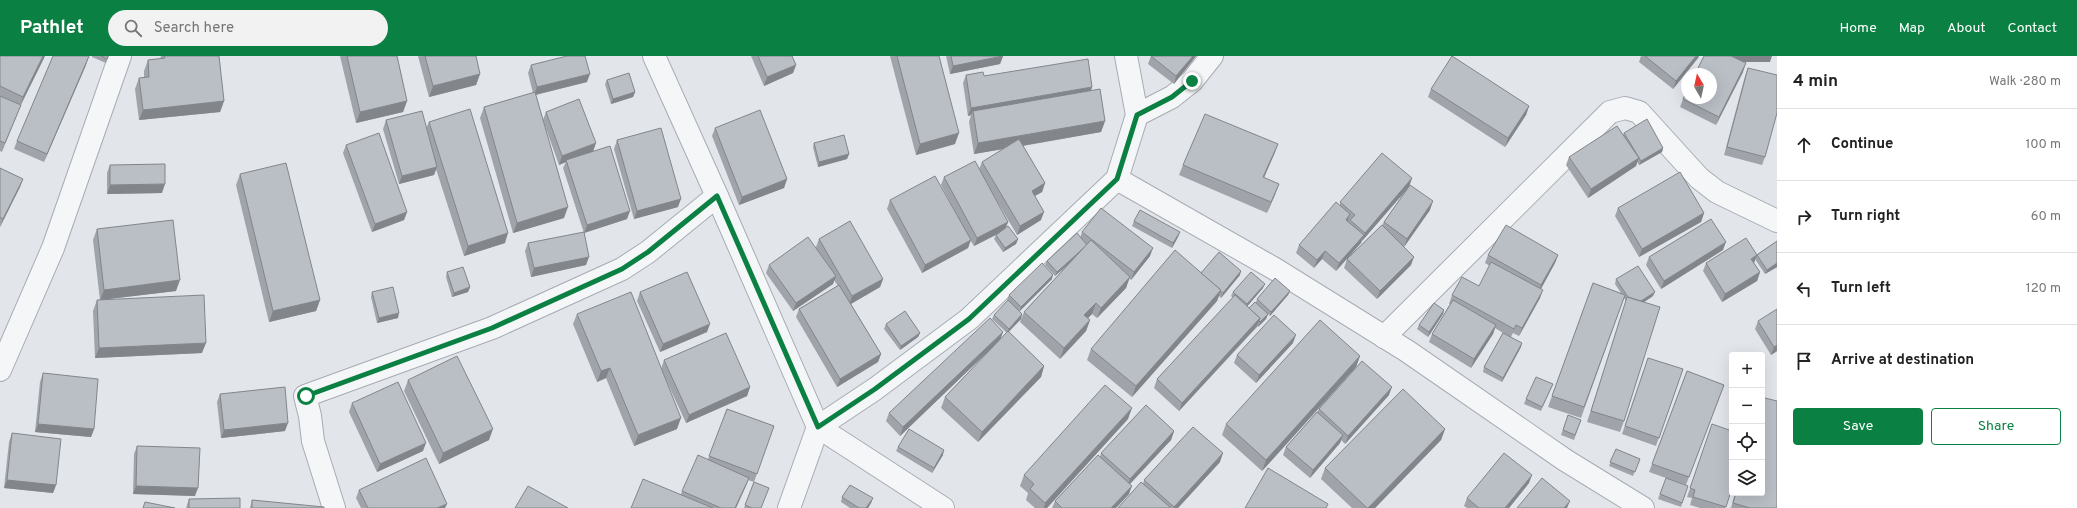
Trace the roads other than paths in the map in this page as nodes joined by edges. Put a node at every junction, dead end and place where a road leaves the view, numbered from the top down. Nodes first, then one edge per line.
1 (120, 56) edge
2 (654, 56) edge
3 (1126, 56) edge
4 (1212, 56) edge
5 (1137, 115) junction
6 (1117, 179) junction
7 (717, 196) junction
8 (1777, 221) edge
9 (1384, 337) junction
10 (0, 370) edge
11 (818, 427) junction
12 (334, 508) edge
13 (789, 508) edge
14 (943, 508) edge
15 (1643, 508) edge

1 - 10 street
2 - 7 street
3 - 5 street
4 - 5 street
5 - 6 street
6 - 9 street
6 - 11 street
7 - 11 street
7 - 12 street
8 - 9 street
9 - 15 street
11 - 13 street
11 - 14 street

